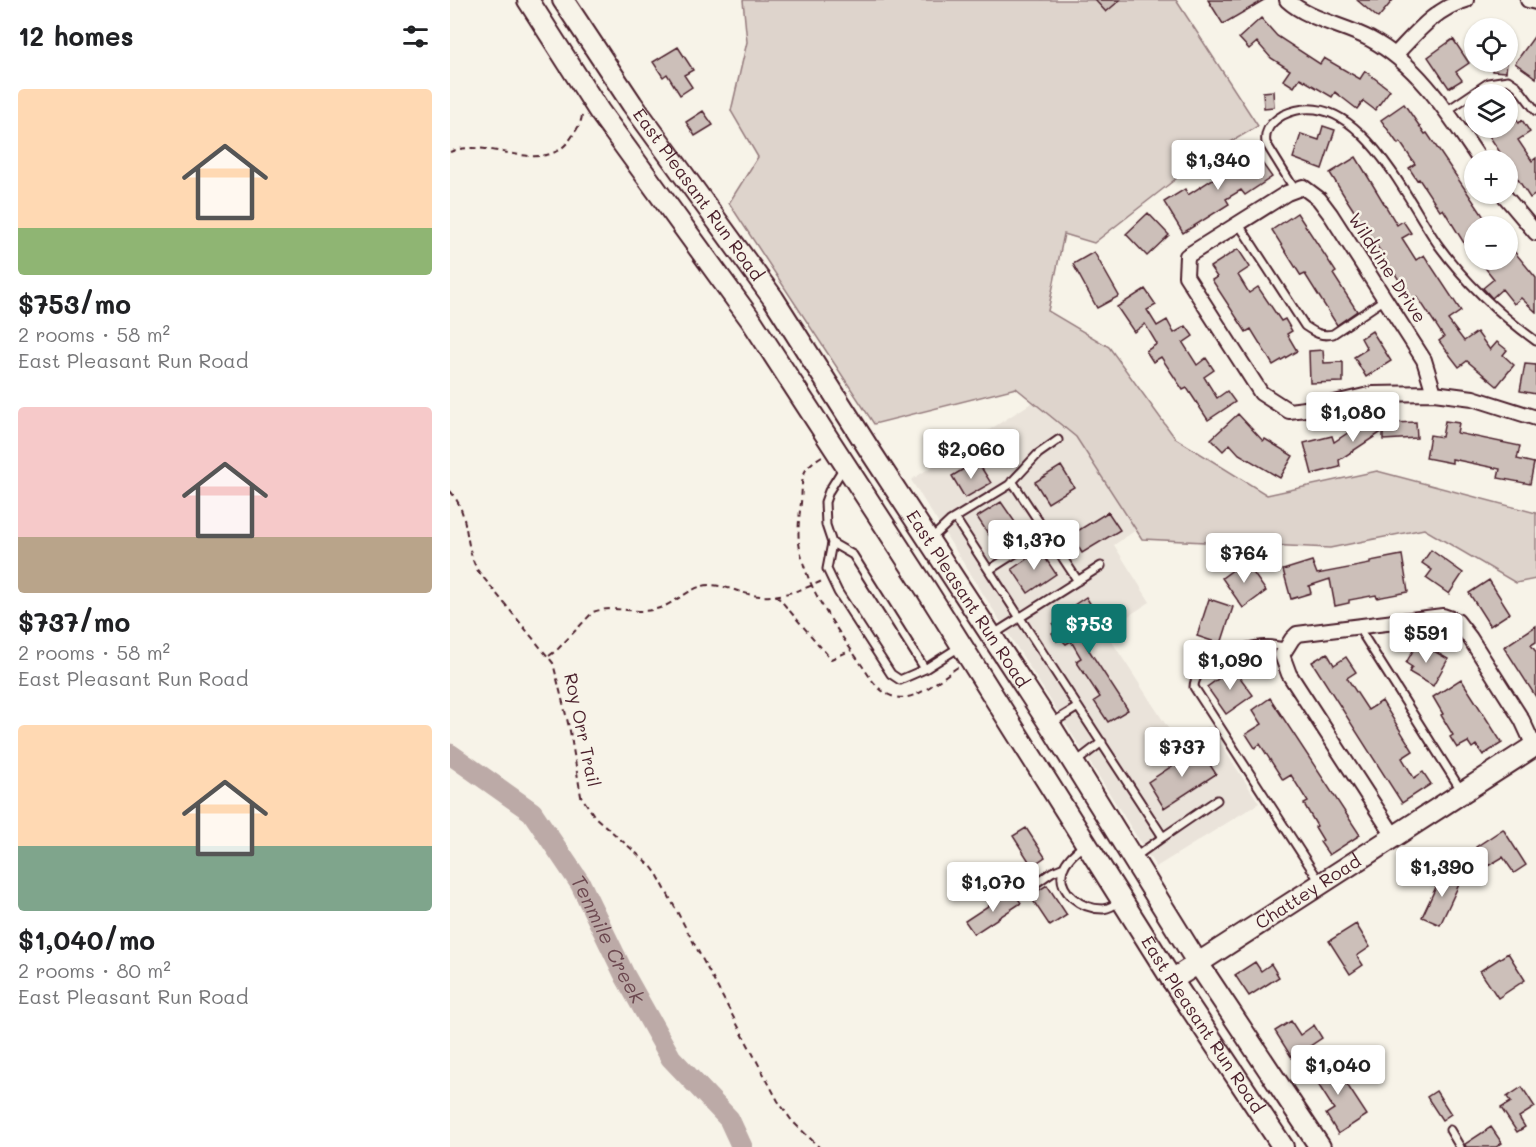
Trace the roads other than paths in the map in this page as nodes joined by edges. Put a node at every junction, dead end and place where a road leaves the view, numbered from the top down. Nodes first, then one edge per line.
1 (563, 0) edge
2 (1287, 0) edge
3 (1466, 0) edge
4 (1528, 0) edge
5 (1536, 2) edge
6 (532, 5) edge
7 (1395, 55) junction
8 (1536, 111) edge
9 (1446, 112) junction
10 (1473, 150) edge
11 (684, 176) junction
12 (1291, 192) junction
13 (659, 194) junction
14 (1511, 204) edge
15 (1239, 223) junction
16 (1536, 233) edge
17 (1385, 299) junction
18 (1536, 341) edge
19 (1434, 393) junction
20 (1536, 418) edge
21 (1058, 440) dead end
22 (869, 449) junction
23 (846, 465) junction
24 (1012, 481) junction
25 (955, 518) junction
26 (1047, 533) junction
27 (929, 540) junction
28 (832, 543) junction
29 (1101, 566) dead end
30 (989, 570) junction
31 (1078, 580) junction
32 (1020, 617) junction
33 (1358, 627) junction
34 (992, 636) junction
35 (962, 645) junction
36 (1287, 647) junction
37 (925, 669) junction
38 (1078, 707) junction
39 (1050, 725) junction
40 (1023, 741) junction
41 (1102, 742) junction
42 (1535, 746) edge
43 (1074, 763) junction
44 (1463, 792) junction
45 (1217, 800) dead end
46 (1394, 836) junction
47 (1163, 837) junction
48 (1087, 843) junction
49 (1133, 858) junction
50 (1064, 867) junction
51 (1321, 884) junction
52 (1025, 891) dead end
53 (1122, 900) junction
54 (1197, 962) junction
55 (1172, 980) junction
56 (1450, 1130) dead end
57 (1283, 1147) edge
58 (1320, 1147) edge
59 (1460, 1147) edge

1 - 11 main road, East Pleasant Run Road
2 - 7 street
3 - 7 street
4 - 5 street
6 - 13 main road, East Pleasant Run Road
7 - 9 street
8 - 9 lane
9 - 10 street
11 - 13 main road
11 - 22 main road, East Pleasant Run Road
12 - 15 street
12 - 17 street, Wildvine Drive
12 - 18 lane
13 - 23 main road, East Pleasant Run Road
14 - 16 street
15 - 17 lane
15 - 19 street
17 - 19 street, Wildvine Drive
19 - 20 street
21 - 24 lane
22 - 23 main road
22 - 27 main road, East Pleasant Run Road
23 - 28 lane
23 - 35 main road, East Pleasant Run Road
24 - 25 lane
24 - 26 lane
25 - 27 lane
25 - 30 lane
26 - 30 lane
26 - 31 lane
27 - 34 main road, East Pleasant Run Road
28 - 37 lane
28 - 37 lane
29 - 31 lane
30 - 32 lane
31 - 32 lane
32 - 34 lane
32 - 38 lane
33 - 36 street
33 - 42 street
33 - 44 lane
34 - 39 main road, East Pleasant Run Road
35 - 37 lane
35 - 40 main road, East Pleasant Run Road
36 - 46 street
36 - 51 lane
38 - 39 lane
38 - 41 lane
39 - 40 main road
39 - 43 main road, East Pleasant Run Road
40 - 48 main road, East Pleasant Run Road
41 - 43 lane
41 - 47 lane
42 - 44 main road, Chattey Road
43 - 49 main road, East Pleasant Run Road
44 - 46 main road, Chattey Road
45 - 47 lane
46 - 51 main road, Chattey Road
47 - 49 lane
48 - 50 lane
48 - 53 main road, East Pleasant Run Road
49 - 54 main road, East Pleasant Run Road
50 - 52 lane
50 - 53 lane
51 - 54 main road, Chattey Road
53 - 55 main road, East Pleasant Run Road
54 - 55 main road, Chattey Road
54 - 58 main road, East Pleasant Run Road
55 - 57 main road, East Pleasant Run Road
56 - 59 lane

